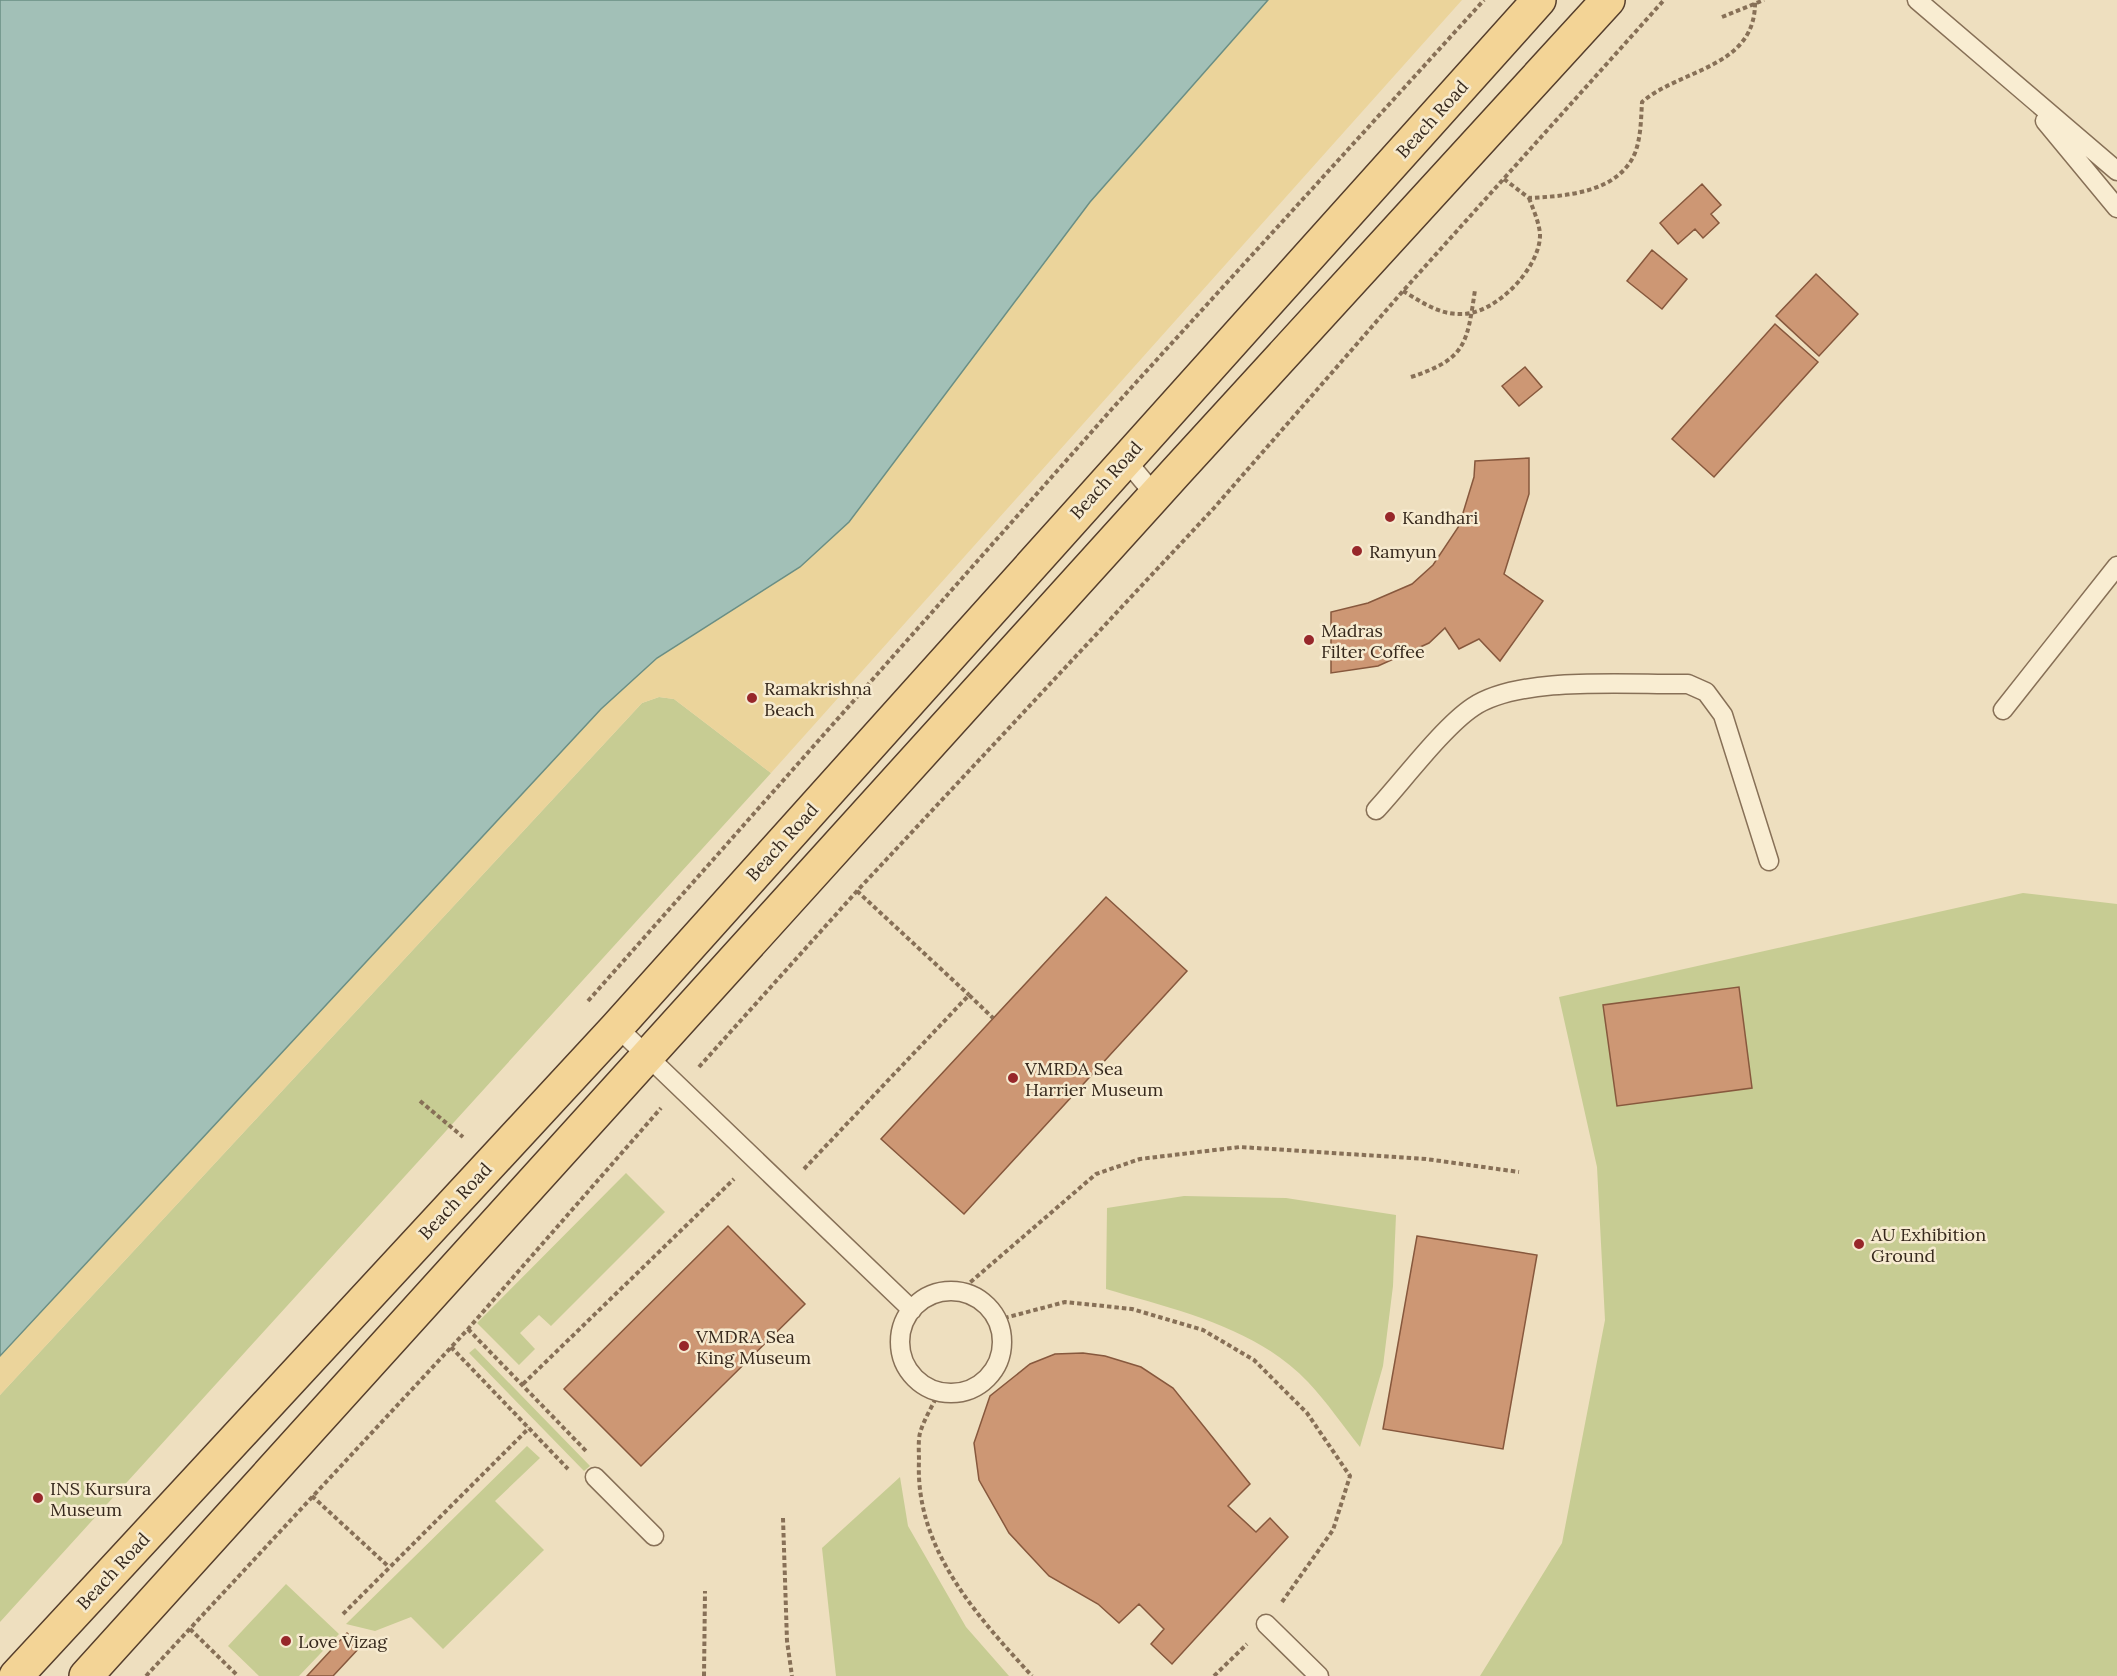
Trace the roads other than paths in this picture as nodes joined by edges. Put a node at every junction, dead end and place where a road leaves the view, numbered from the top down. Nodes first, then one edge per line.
1 (1539, 0) edge
2 (1608, 0) edge
3 (1917, 0) edge
4 (2013, 82) junction
5 (2117, 171) edge
6 (2117, 207) edge
7 (1125, 459) junction
8 (1155, 495) junction
9 (2117, 566) edge
10 (2003, 710) dead end
11 (1376, 810) dead end
12 (1769, 861) dead end
13 (617, 1027) junction
14 (646, 1057) junction
15 (912, 1310) junction
16 (586, 1477) road end
17 (654, 1536) dead end
18 (1266, 1624) road end
19 (16, 1676) edge
20 (86, 1676) edge
21 (1319, 1676) edge

1 - 7 main road, Beach Road
2 - 8 main road
3 - 4 lane
4 - 5 lane
4 - 6 lane
7 - 8 lane
7 - 13 main road, Beach Road
8 - 14 main road
9 - 10 lane
11 - 12 lane
13 - 14 lane
13 - 19 main road, Beach Road
14 - 15 lane
14 - 20 main road
15 - 15 lane
16 - 17 lane
18 - 21 lane

